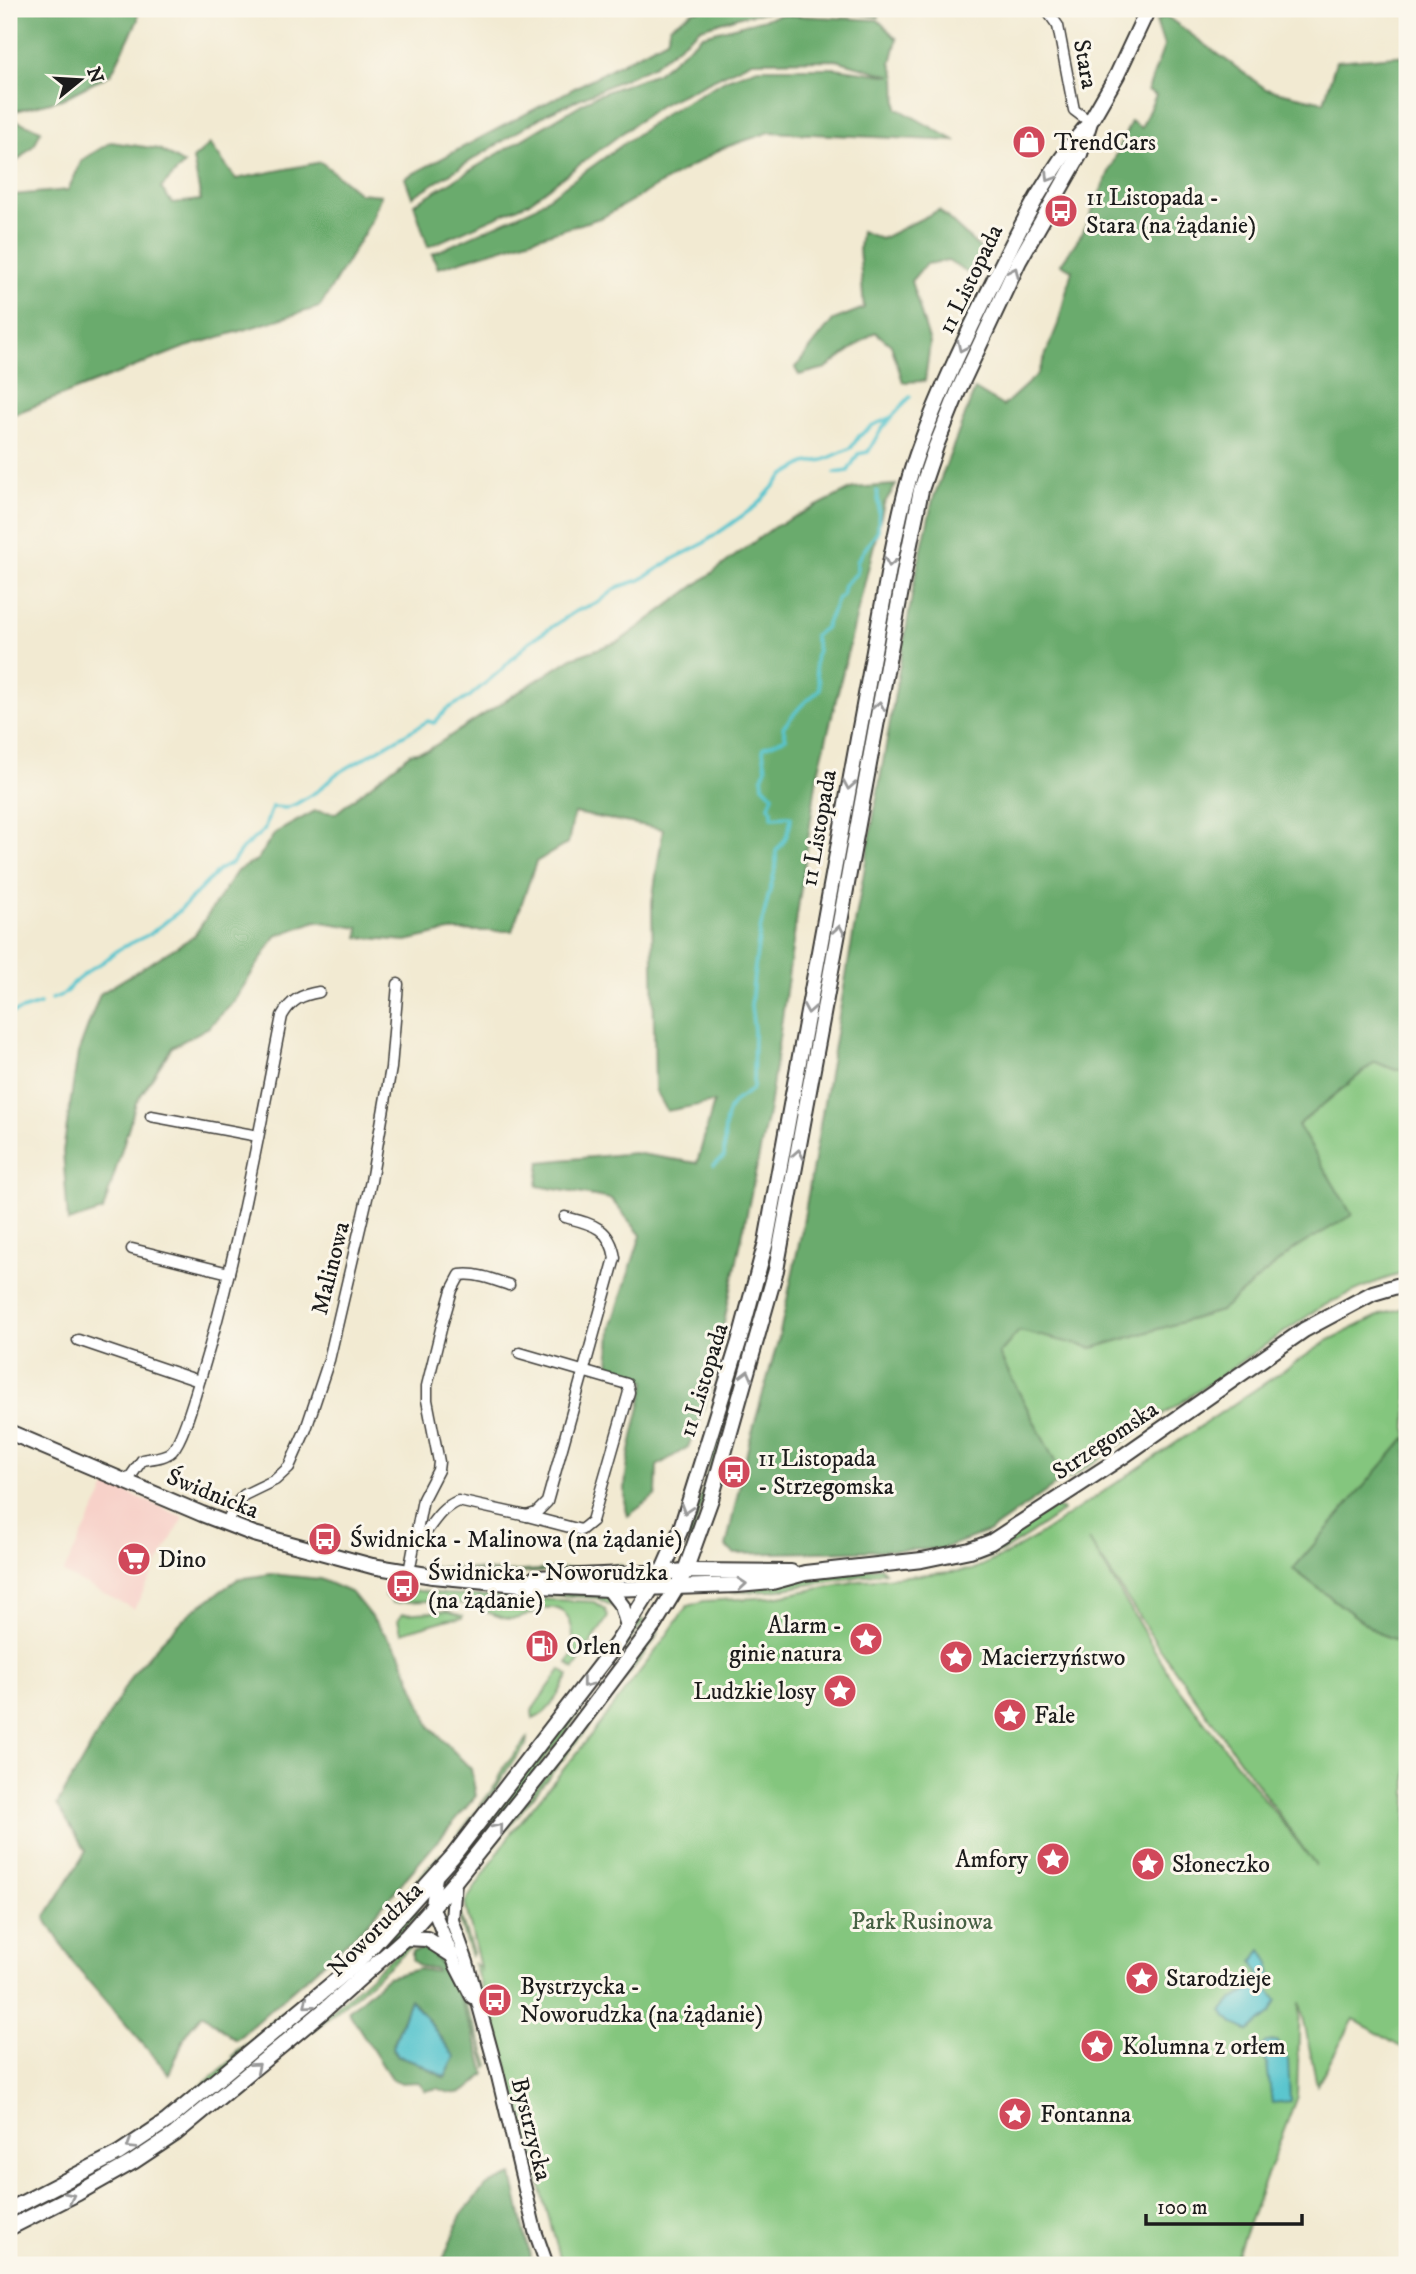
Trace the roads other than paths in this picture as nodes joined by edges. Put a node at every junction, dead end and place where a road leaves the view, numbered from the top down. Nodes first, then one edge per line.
1 (1046, 9) edge
2 (1148, 9) edge
3 (1090, 122) junction
4 (398, 984) dead end
5 (318, 992) dead end
6 (151, 1116) dead end
7 (258, 1136) junction
8 (565, 1217) dead end
9 (132, 1249) dead end
10 (229, 1273) junction
11 (1407, 1283) edge
12 (509, 1285) dead end
13 (78, 1340) dead end
14 (520, 1353) dead end
15 (584, 1371) junction
16 (199, 1381) junction
17 (9, 1432) edge
18 (126, 1483) junction
19 (527, 1516) junction
20 (226, 1524) junction
21 (696, 1543) junction
22 (414, 1546) junction
23 (685, 1571) junction
24 (715, 1571) junction
25 (409, 1572) junction
26 (662, 1572) junction
27 (805, 1573) junction
28 (488, 1580) junction
29 (654, 1587) junction
30 (677, 1587) junction
31 (609, 1589) junction
32 (628, 1626) junction
33 (436, 1877) junction
34 (455, 1881) junction
35 (410, 1906) junction
36 (432, 1906) junction
37 (452, 1920) junction
38 (405, 1938) junction
39 (452, 1955) junction
40 (477, 2002) junction
41 (9, 2210) edge
42 (9, 2228) edge
43 (547, 2265) edge

1 - 3 street, Stara
2 - 3 main road, 11 Listopada
21 -> 3 main road, 11 Listopada
3 -> 26 main road, 11 Listopada
4 - 20 street, Malinowa
5 - 7 street
6 - 7 street
7 - 10 street
8 - 15 street
9 - 10 street
10 - 16 street
11 - 27 main road, Strzegomska
12 - 22 street
13 - 16 street
14 - 15 street
15 - 19 street
15 - 19 street
16 - 18 street
17 - 18 main road, Świdnicka
18 - 20 main road, Świdnicka
19 - 22 street
20 - 25 main road, Świdnicka
21 - 23 main road, 11 Listopada
21 - 24 main road
22 - 25 street
23 - 24 main road, Strzegomska
23 - 26 main road, Świdnicka
23 - 30 main road, Noworudzka
24 - 27 main road, Strzegomska
25 - 28 main road, Świdnicka
26 - 28 main road, Świdnicka
26 - 29 main road, Noworudzka
30 -> 27 main road, Strzegomska
28 - 31 main road, Świdnicka
29 - 30 main road, Strzegomska
29 - 31 main road, Świdnicka
29 - 32 main road, Noworudzka
34 -> 30 main road, Noworudzka
31 - 32 main road
32 -> 33 main road, Noworudzka
33 - 35 main road, Noworudzka
33 - 36 street
34 - 36 main road, Noworudzka
34 - 37 street, Bystrzycka
35 - 36 street
35 -> 41 main road, Noworudzka
36 - 37 street
36 - 38 main road, Noworudzka
36 - 39 street, Bystrzycka
37 - 40 street, Bystrzycka
38 - 39 main road
42 -> 38 main road, Noworudzka
39 - 40 street, Bystrzycka
40 - 43 street, Bystrzycka

